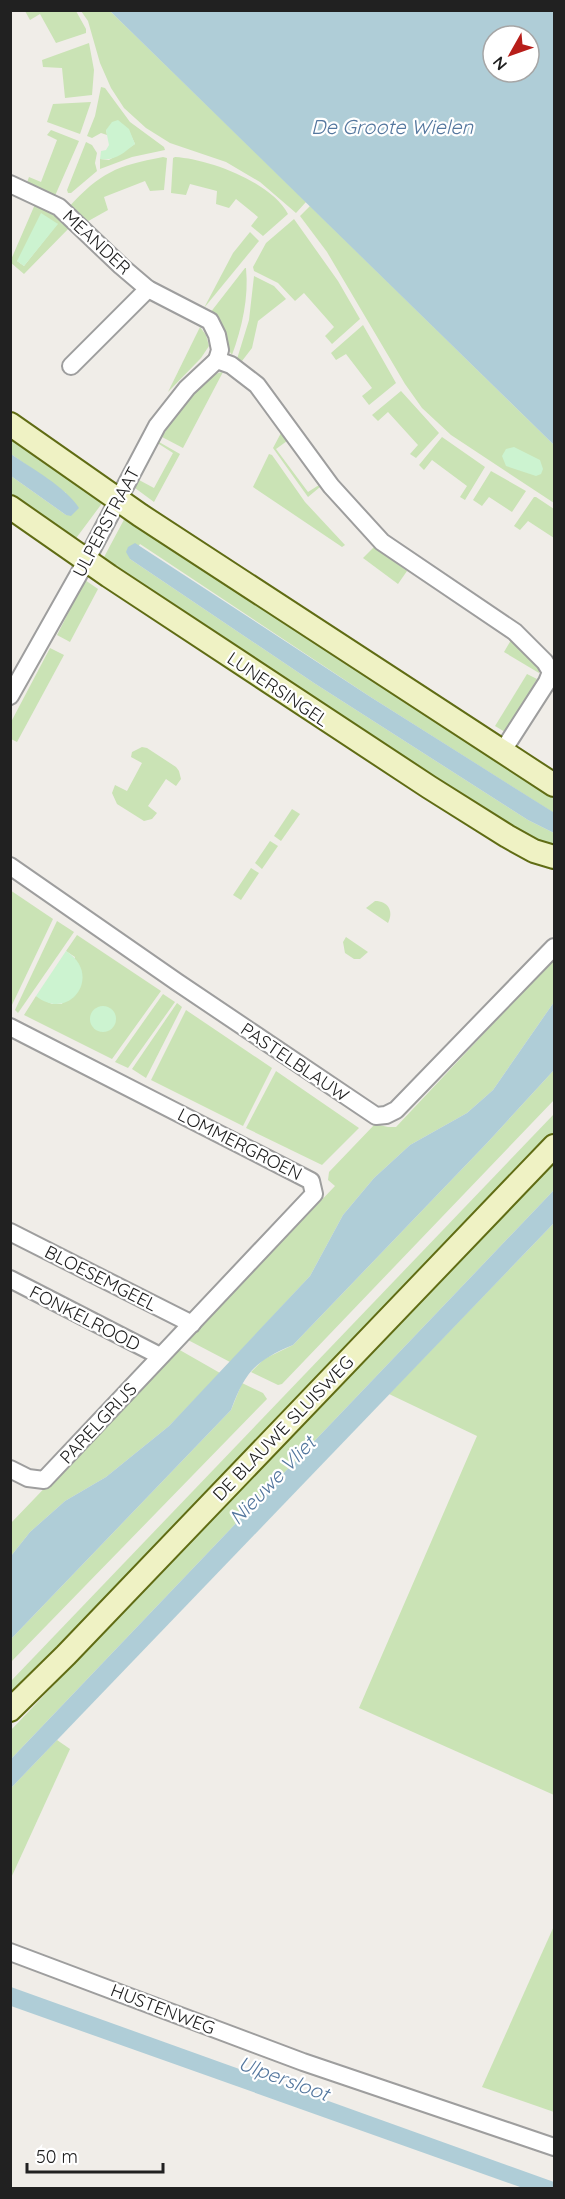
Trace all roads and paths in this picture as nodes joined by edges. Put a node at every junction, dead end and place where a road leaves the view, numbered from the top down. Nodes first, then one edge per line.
1 (10, 184) edge
2 (148, 288) junction
3 (218, 360) junction
4 (71, 366) dead end
5 (10, 424) edge
6 (118, 500) junction
7 (10, 507) edge
8 (86, 560) junction
9 (10, 696) edge
10 (502, 752) junction
11 (555, 785) edge
12 (555, 857) edge
13 (10, 866) edge
14 (555, 947) edge
15 (10, 1027) edge
16 (555, 1146) edge
17 (10, 1232) edge
18 (10, 1279) edge
19 (192, 1324) junction
20 (177, 1340) joint
21 (160, 1356) junction
22 (10, 1469) edge
23 (10, 1710) edge
24 (10, 1952) edge
25 (555, 2147) edge

1 - 2 street, MEANDER
2 - 3 street, MEANDER
2 - 4 street, MEANDER
3 - 6 street, ULPERSTRAAT
3 - 10 street
5 - 6 street
6 - 8 street, ULPERSTRAAT
6 - 10 street
7 - 8 street, LUNERSINGEL
8 - 9 street, ULPERSTRAAT
8 - 12 street, LUNERSINGEL
10 - 11 street
13 - 14 street, PASTELBLAUW
15 - 19 street, LOMMERGROEN
16 - 23 street, DE BLAUWE SLUISWEG
17 - 19 street, BLOESEMGEEL
18 - 21 street, FONKELROOD
19 - 20 street, LOMMERGROEN
20 - 21 street, PARELGRIJS
21 - 22 street, PARELGRIJS
24 - 25 street, HUSTENWEG

